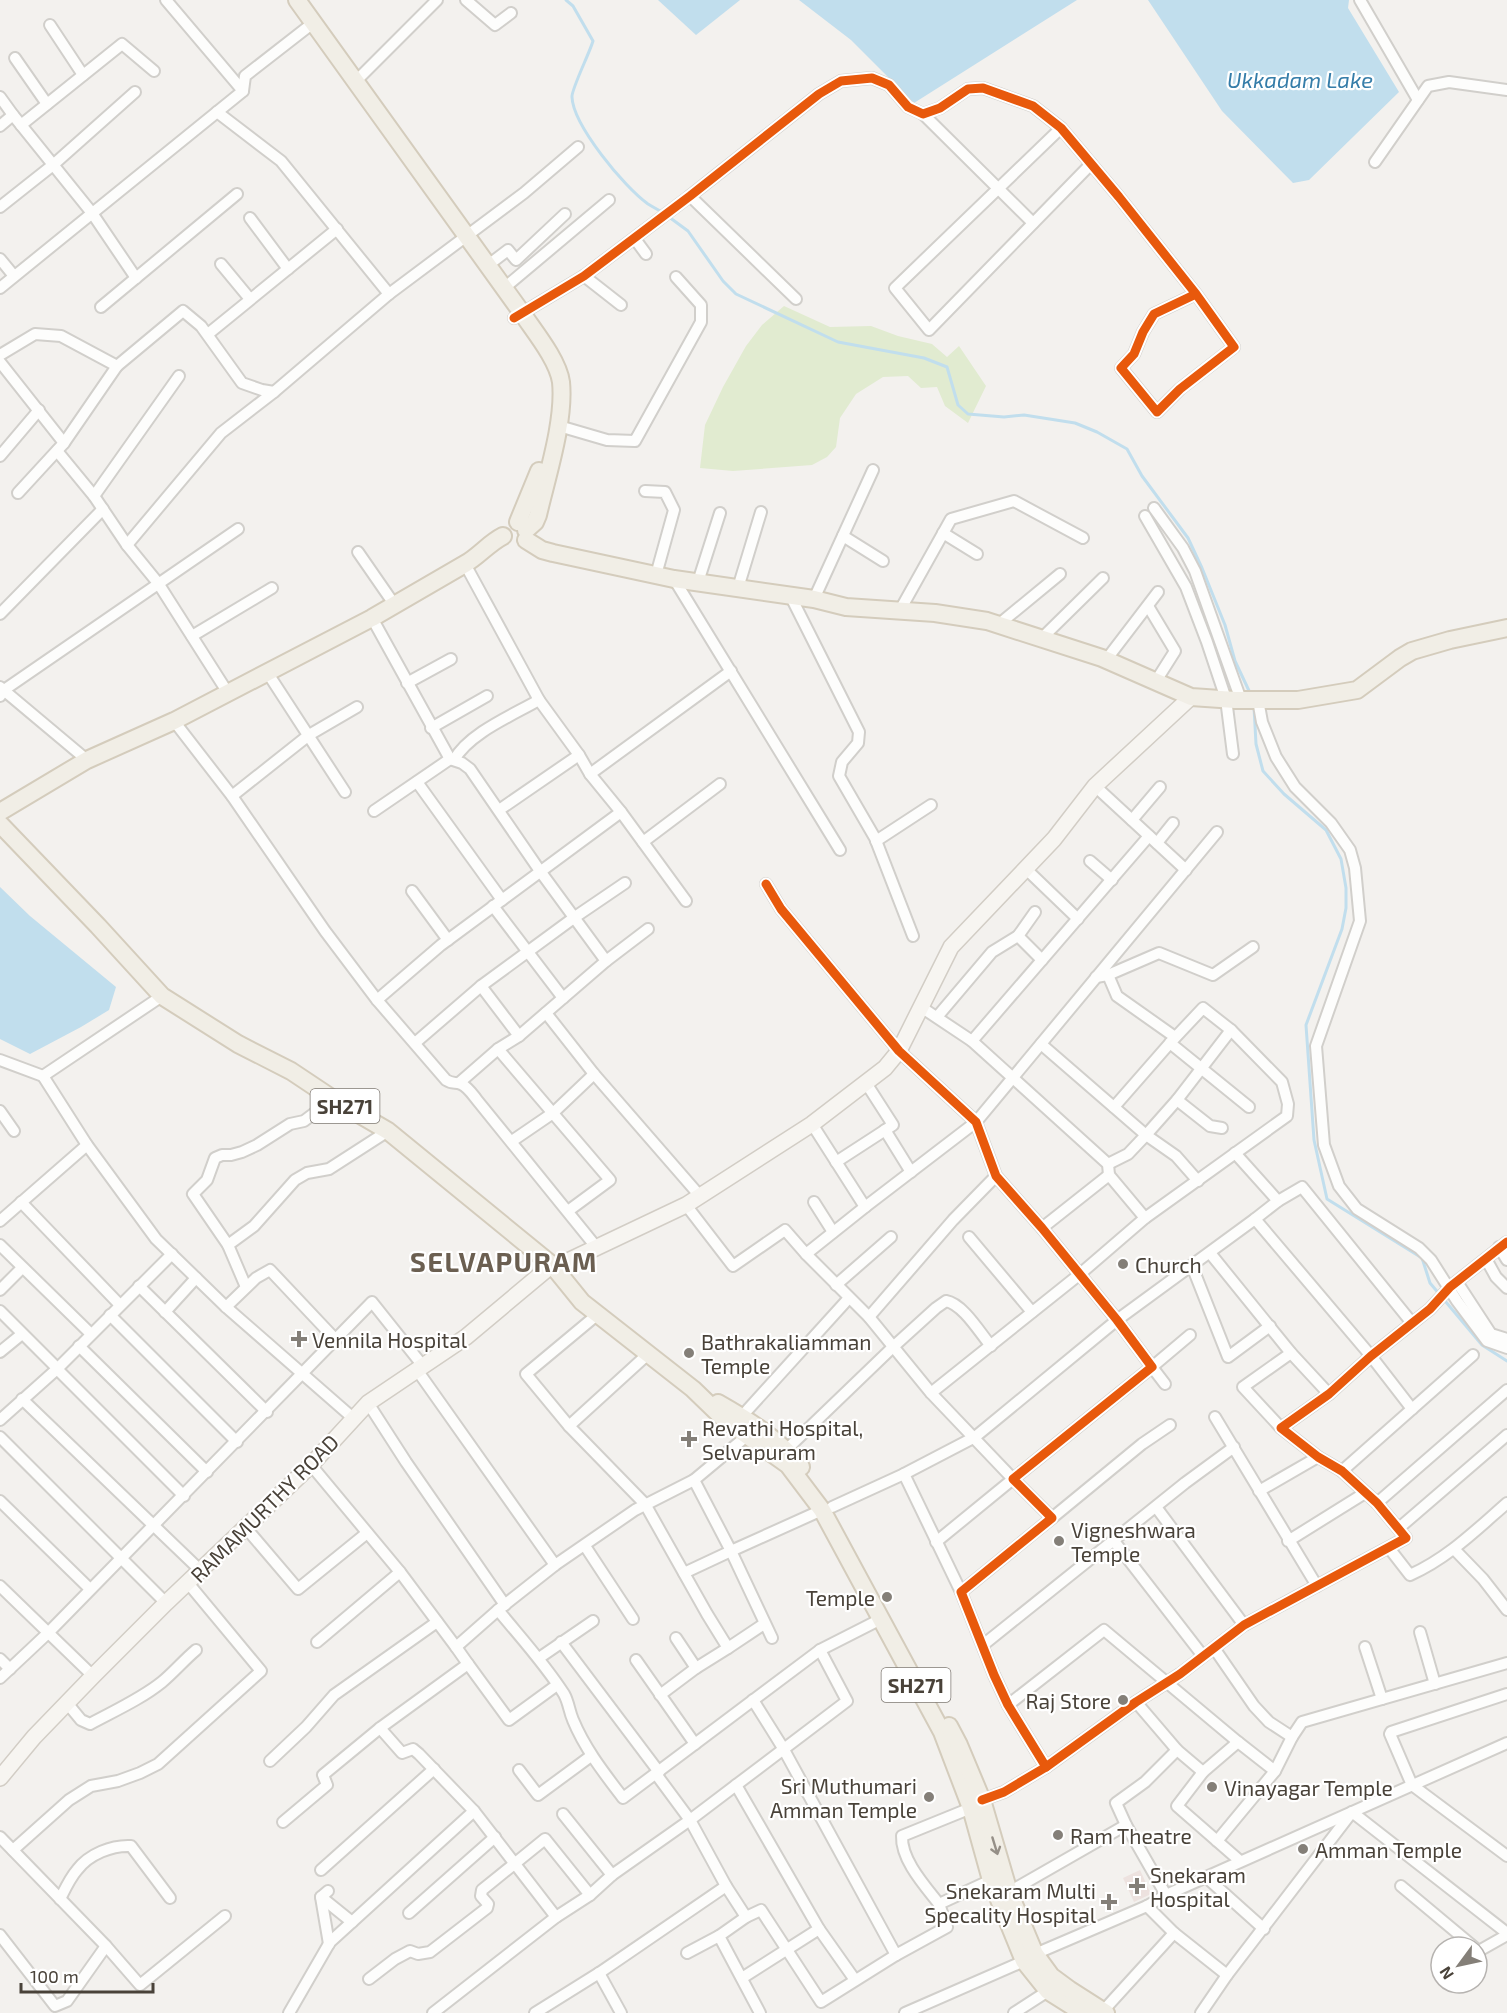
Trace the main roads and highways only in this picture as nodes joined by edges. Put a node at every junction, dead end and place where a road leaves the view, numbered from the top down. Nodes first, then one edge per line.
1 (288, 0) edge
2 (297, 0) edge
3 (310, 25) junction
4 (464, 240) junction
5 (518, 316) junction
6 (523, 531) junction
7 (1507, 628) edge
8 (1191, 697) junction
9 (0, 812) edge
10 (0, 824) edge
11 (560, 1263) junction
12 (693, 1389) junction
13 (827, 1508) junction
14 (0, 1778) edge
15 (976, 1804) junction
16 (1029, 1958) junction
17 (1104, 2012) edge
18 (1083, 2013) edge

1 - 3 main road
2 - 3 main road
3 - 4 main road
3 - 4 main road
4 - 5 main road
4 - 5 main road
5 - 6 main road
5 - 6 main road
6 - 8 main road
6 - 9 main road
7 - 8 main road
8 - 11 main road, RAMAMURTHY ROAD
10 - 11 main road, SH271
11 - 12 main road, SH271
11 - 14 main road, RAMAMURTHY ROAD
12 - 13 main road, SH271
12 - 13 main road
13 - 15 main road, SH271
13 - 15 main road
15 -> 16 main road
15 - 16 main road, SH271
16 - 17 main road
16 - 18 main road, SH271

